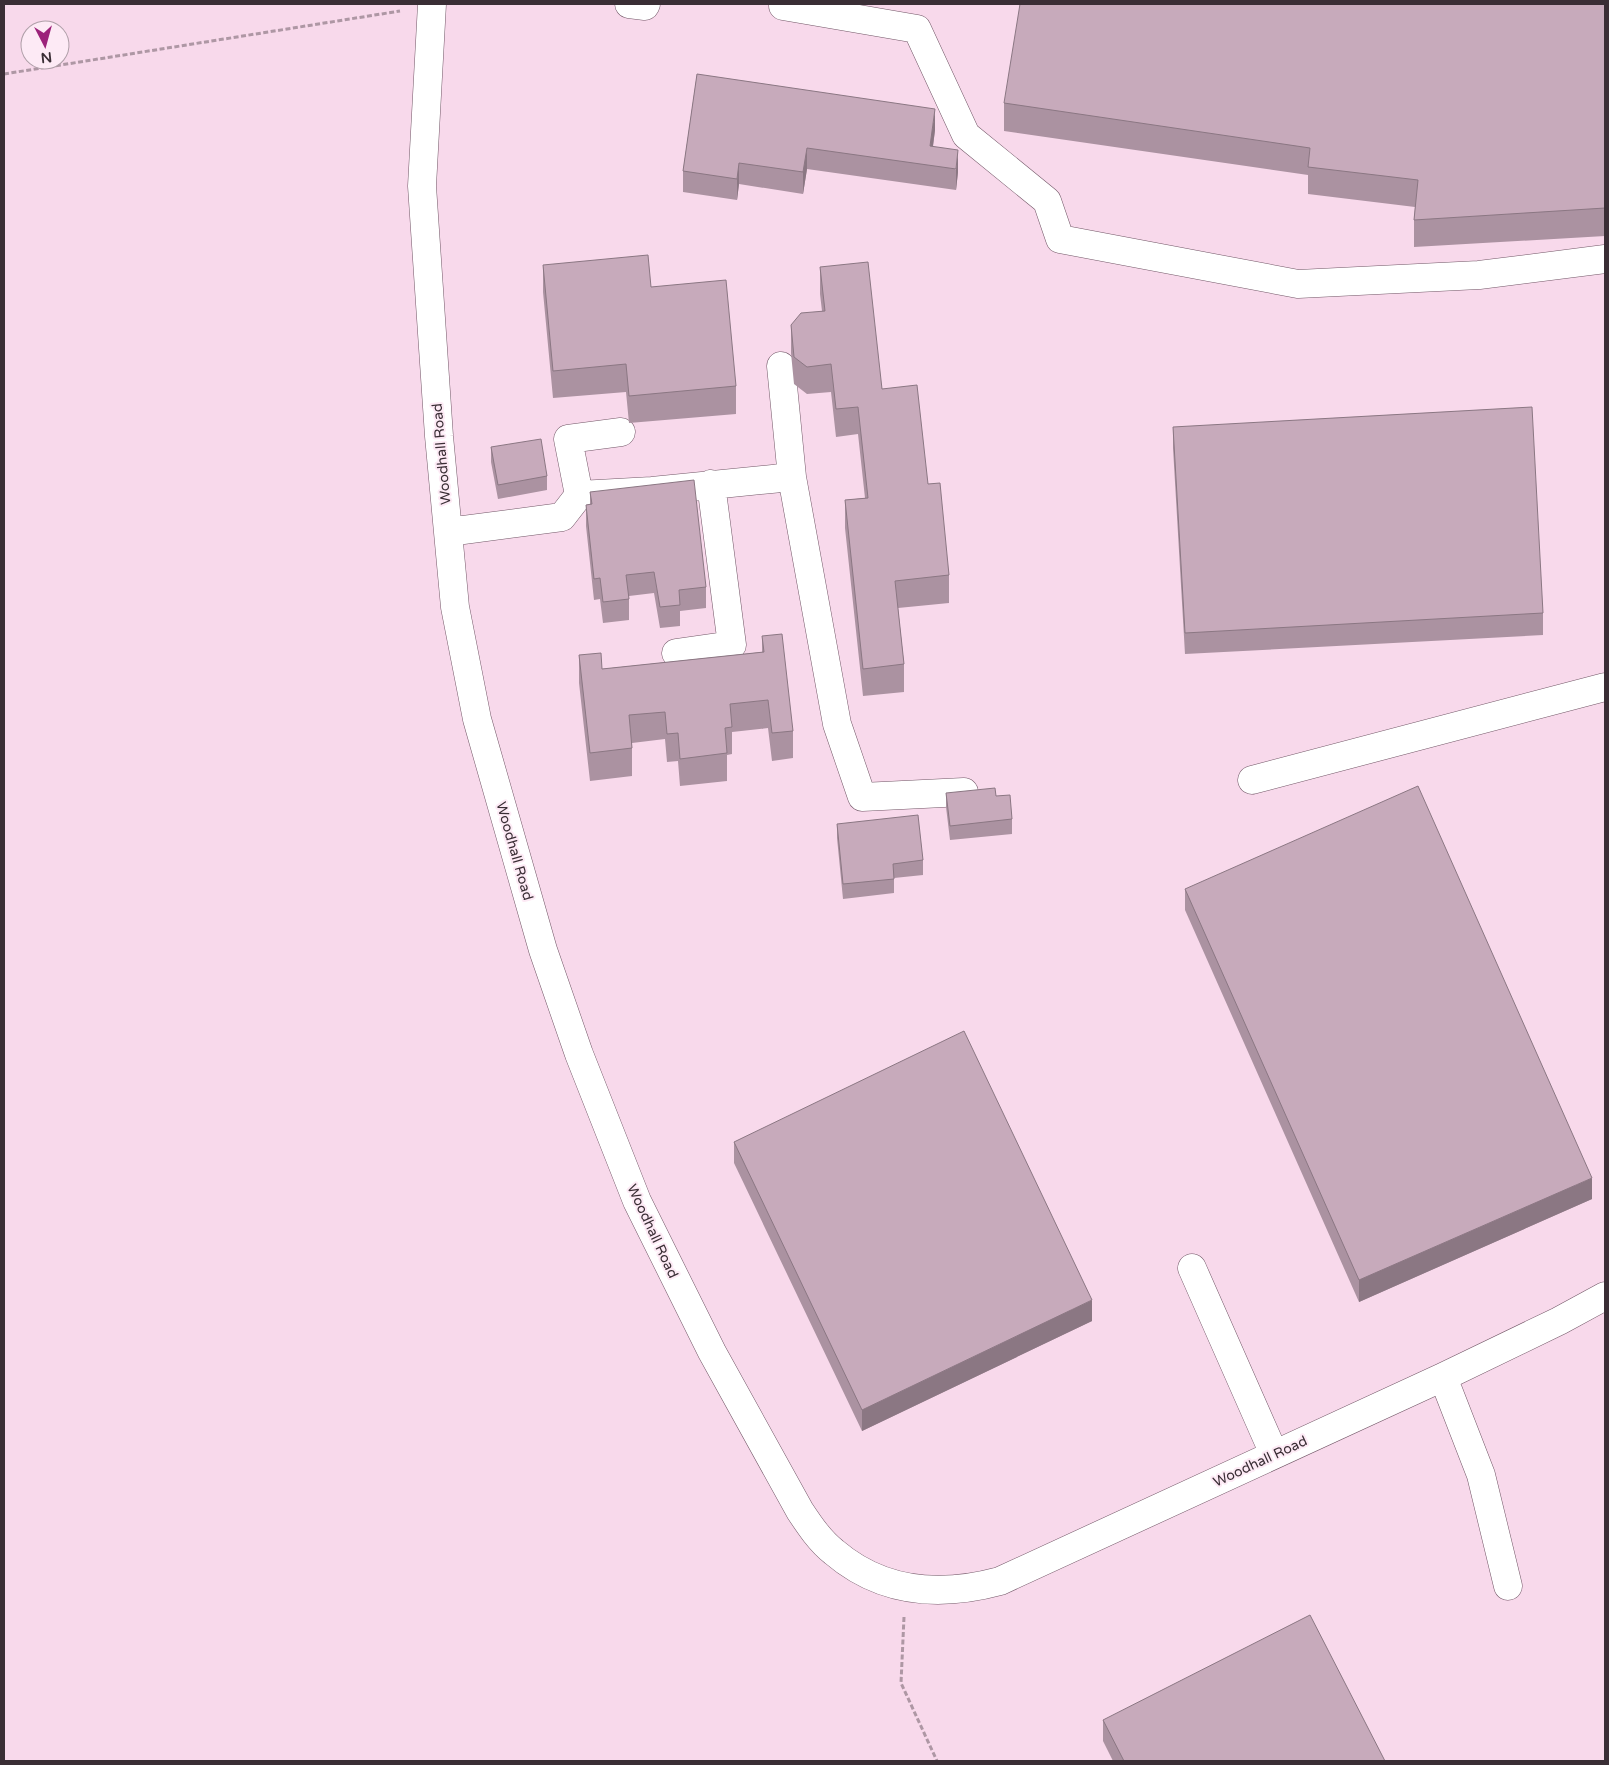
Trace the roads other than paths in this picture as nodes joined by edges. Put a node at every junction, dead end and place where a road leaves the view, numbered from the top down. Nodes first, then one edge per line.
1 (629, 4) edge
2 (646, 4) edge
3 (783, 4) edge
4 (432, 5) edge
5 (1605, 259) edge
6 (781, 366) dead end
7 (621, 432) dead end
8 (792, 477) junction
9 (712, 484) junction
10 (580, 496) junction
11 (448, 532) junction
12 (676, 652) dead end
13 (1605, 687) edge
14 (1252, 780) dead end
15 (964, 792) edge
16 (1192, 1268) dead end
17 (1605, 1296) edge
18 (1443, 1377) junction
19 (1274, 1454) junction
20 (1508, 1586) dead end

1 - 2 street
3 - 5 street
4 - 11 street, Woodhall Road
6 - 8 street
7 - 10 street
8 - 9 street
8 - 15 street
9 - 10 street
9 - 12 street
10 - 11 street
11 - 19 street, Woodhall Road
13 - 14 street
16 - 19 street
17 - 18 street, Woodhall Road
18 - 19 street, Woodhall Road
18 - 20 street

